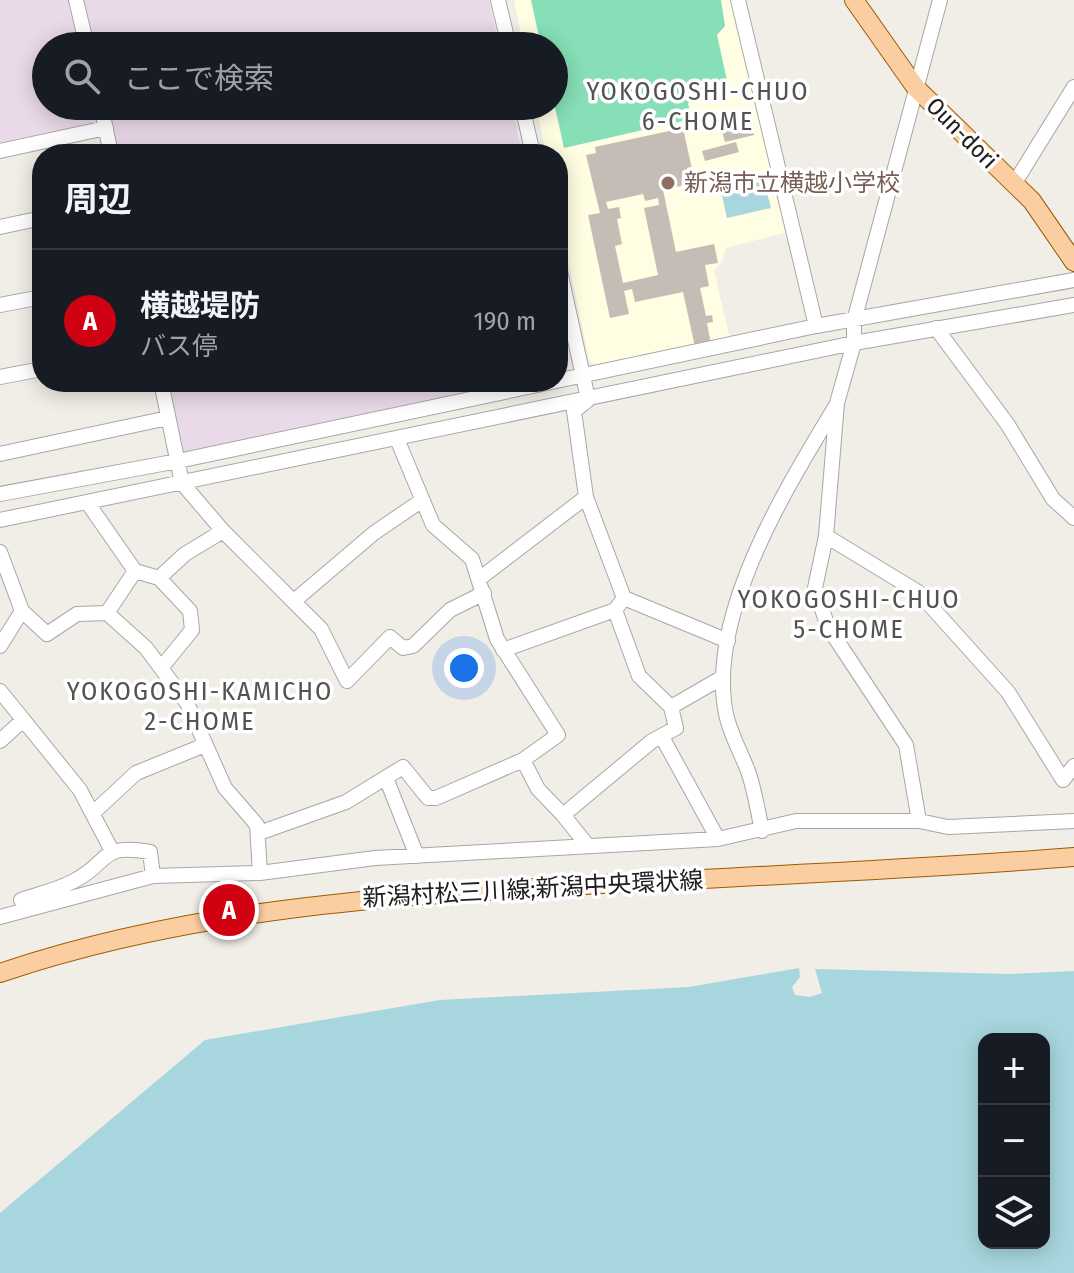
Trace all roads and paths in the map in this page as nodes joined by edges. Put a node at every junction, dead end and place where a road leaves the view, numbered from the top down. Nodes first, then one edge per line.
1 (76, 0) edge
2 (498, 0) edge
3 (738, 0) edge
4 (854, 0) edge
5 (940, 0) edge
6 (84, 32) edge
7 (506, 32) edge
8 (1074, 87) edge
9 (916, 88) junction
10 (104, 120) edge
11 (525, 120) edge
12 (106, 128) junction
13 (32, 144) edge
14 (32, 144) edge
15 (109, 144) edge
16 (531, 144) edge
17 (0, 151) edge
18 (1014, 184) junction
19 (32, 220) edge
20 (0, 227) edge
21 (1074, 262) edge
22 (1074, 280) edge
23 (32, 299) edge
24 (0, 305) edge
25 (1074, 305) edge
26 (568, 306) edge
27 (854, 321) junction
28 (816, 326) junction
29 (936, 328) junction
30 (854, 343) junction
31 (32, 371) edge
32 (0, 377) edge
33 (584, 377) junction
34 (568, 380) edge
35 (163, 392) edge
36 (512, 392) edge
37 (588, 399) junction
38 (837, 403) junction
39 (168, 418) junction
40 (397, 439) junction
41 (0, 454) edge
42 (178, 461) junction
43 (182, 483) junction
44 (0, 494) edge
45 (586, 497) junction
46 (421, 501) junction
47 (87, 502) junction
48 (1074, 518) edge
49 (0, 520) edge
50 (223, 531) junction
51 (826, 536) junction
52 (0, 552) edge
53 (135, 571) junction
54 (159, 578) junction
55 (481, 586) junction
56 (294, 601) junction
57 (620, 604) junction
58 (22, 611) junction
59 (107, 613) junction
60 (728, 641) junction
61 (0, 646) edge
62 (503, 650) junction
63 (161, 668) junction
64 (723, 677) junction
65 (0, 691) edge
66 (671, 707) junction
67 (22, 721) junction
68 (662, 737) junction
69 (0, 741) edge
70 (205, 745) junction
71 (523, 760) junction
72 (1074, 766) edge
73 (386, 778) junction
74 (93, 813) junction
75 (563, 815) junction
76 (919, 821) junction
77 (1074, 821) edge
78 (762, 831) junction
79 (259, 833) junction
80 (718, 839) junction
81 (588, 846) junction
82 (112, 851) junction
83 (417, 856) junction
84 (1074, 857) edge
85 (260, 873) junction
86 (153, 876) junction
87 (0, 914) edge
88 (0, 973) edge

1 - 6 street
2 - 7 street
3 - 28 street
4 - 9 main road, Oun-dori
5 - 9 street
8 - 18 street
9 - 18 main road, Oun-dori
9 - 27 street
10 - 12 street
11 - 16 street
12 - 14 street
12 - 15 street
13 - 17 street
18 - 21 main road, Oun-dori
19 - 20 street
22 - 27 street
23 - 24 street
25 - 29 street
26 - 33 street
27 - 28 street
27 - 30 street
28 - 33 street
29 - 30 street
29 - 48 street
30 - 37 street
30 - 38 street
31 - 32 street
33 - 34 street
33 - 37 street
35 - 39 street
36 - 42 street
37 - 40 street
37 - 45 street
38 - 51 street
38 - 60 street
39 - 41 street
39 - 42 street
40 - 43 street
40 - 46 street
42 - 43 street
42 - 44 street
43 - 47 street
43 - 50 street
45 - 55 street
45 - 57 street
46 - 55 street
46 - 56 street
47 - 49 street
47 - 53 street
50 - 54 street
50 - 56 street
51 - 72 street
51 - 76 street
52 - 58 street
53 - 54 street
53 - 59 street
54 - 63 street
55 - 56 street
55 - 62 street
57 - 60 street
57 - 62 street
57 - 66 street
58 - 59 street
58 - 61 street
59 - 63 street
60 - 64 street
62 - 71 street
63 - 70 street
64 - 66 street
64 - 78 street
65 - 67 street
66 - 68 street
67 - 69 street
67 - 74 street
68 - 75 street
68 - 80 street
70 - 74 street
70 - 79 street
71 - 73 street
71 - 75 street
73 - 79 street
73 - 83 street
74 - 82 street
75 - 81 street
76 - 77 street
76 - 78 street
78 - 80 street
79 - 85 street
80 - 81 street
81 - 83 street
82 - 86 street
82 - 87 street
83 - 85 street
84 - 88 main road, 新潟村松三川線;新潟中央環状線
85 - 86 street
86 - 87 street

